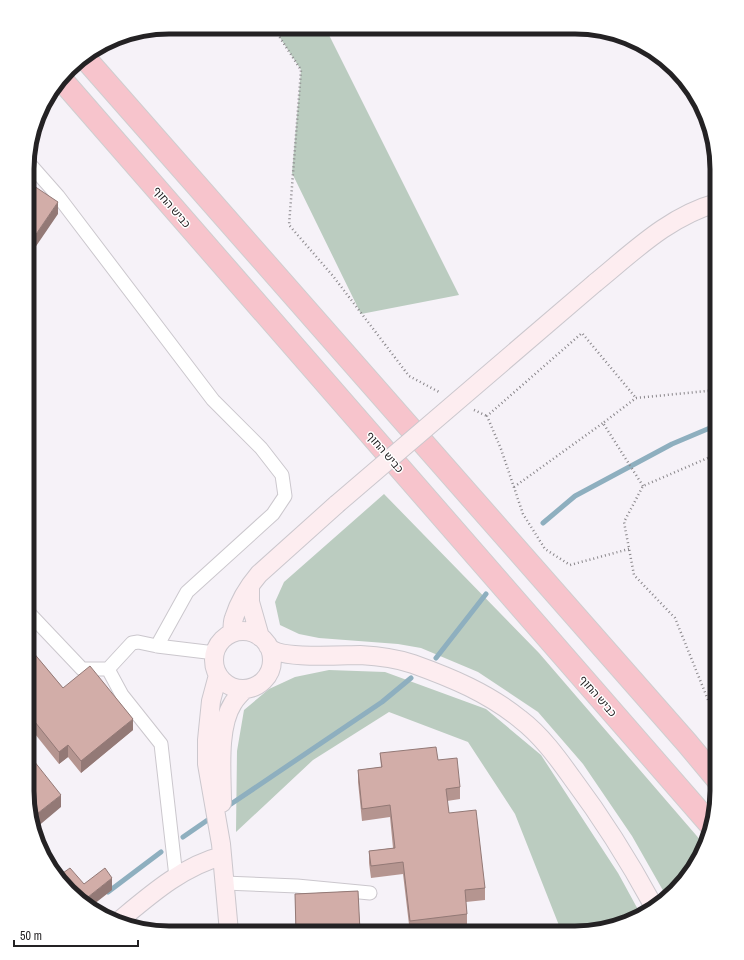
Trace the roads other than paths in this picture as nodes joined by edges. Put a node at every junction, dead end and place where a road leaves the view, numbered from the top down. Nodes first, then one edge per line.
1 (88, 62) edge
2 (66, 83) edge
3 (34, 169) edge
4 (710, 205) edge
5 (250, 585) junction
6 (34, 618) edge
7 (232, 633) junction
8 (157, 646) junction
9 (267, 649) junction
10 (215, 653) junction
11 (108, 669) junction
12 (218, 675) junction
13 (245, 689) junction
14 (710, 771) edge
15 (706, 821) edge
16 (221, 850) junction
17 (176, 877) junction
18 (224, 883) junction
19 (370, 893) dead end
20 (651, 902) edge
21 (123, 918) edge
22 (228, 926) edge

1 - 14 highway
2 - 15 highway, כביש החוף
3 - 8 street
4 - 5 street, bridge
5 - 7 street
5 - 9 street
6 - 11 street
7 - 9 street
7 - 10 street
8 - 10 street
8 - 11 street
9 - 13 street
9 - 20 street
10 - 12 street
11 - 17 street
12 - 13 street
12 - 16 street
13 - 16 street
16 - 17 street
16 - 18 street
17 - 21 street
18 - 19 street
18 - 22 street

